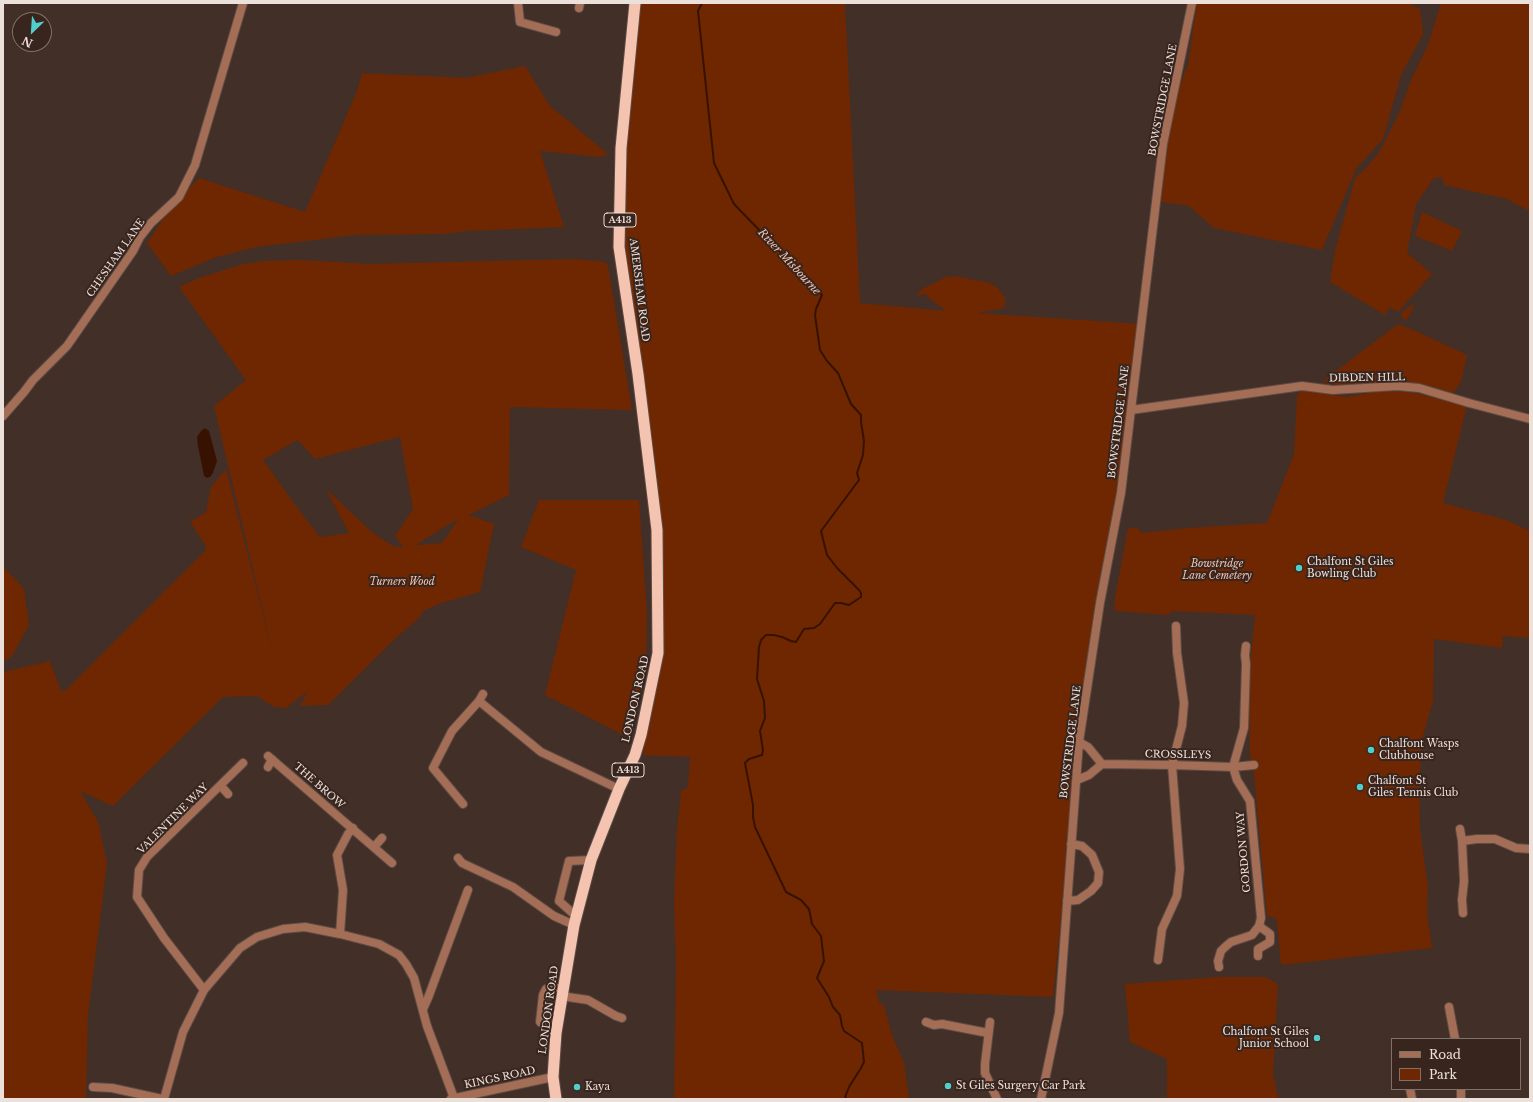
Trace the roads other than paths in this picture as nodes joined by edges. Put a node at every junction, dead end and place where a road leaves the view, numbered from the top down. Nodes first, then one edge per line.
1 (243, 3) edge
2 (518, 3) edge
3 (635, 3) edge
4 (1192, 3) edge
5 (556, 32) dead end
6 (1131, 410) junction
7 (3, 416) edge
8 (1530, 419) edge
9 (646, 435) joint
10 (1176, 626) dead end
11 (1246, 646) dead end
12 (1079, 742) junction
13 (243, 763) dead end
14 (1102, 764) junction
15 (1172, 765) junction
16 (1254, 765) dead end
17 (268, 767) dead end
18 (1233, 767) junction
19 (1077, 780) junction
20 (221, 786) junction
21 (619, 790) junction
22 (228, 794) dead end
23 (463, 804) dead end
24 (353, 828) junction
25 (1460, 829) dead end
26 (382, 838) dead end
27 (1462, 841) junction
28 (1071, 844) junction
29 (374, 847) junction
30 (1530, 849) edge
31 (458, 858) dead end
32 (591, 860) junction
33 (392, 863) dead end
34 (468, 890) dead end
35 (1066, 901) junction
36 (1463, 913) dead end
37 (575, 921) junction
38 (1259, 926) junction
39 (340, 934) junction
40 (1258, 956) dead end
41 (1158, 960) dead end
42 (1219, 967) dead end
43 (204, 990) junction
44 (562, 993) junction
45 (1449, 1007) dead end
46 (423, 1009) junction
47 (622, 1018) dead end
48 (926, 1022) dead end
49 (990, 1022) dead end
50 (556, 1033) junction
51 (988, 1033) junction
52 (1455, 1038) edge
53 (553, 1077) junction
54 (93, 1087) dead end
55 (163, 1099) edge
56 (453, 1099) edge
57 (556, 1099) edge
58 (997, 1099) edge
59 (1041, 1099) edge

1 - 7 street, CHESHAM LANE
2 - 5 street
3 - 9 highway, AMERSHAM ROAD / A413
4 - 6 street, BOWSTRIDGE LANE
6 - 8 street, DIBDEN HILL
6 - 12 street, BOWSTRIDGE LANE
9 - 21 highway, LONDON ROAD / A413
10 - 15 street
11 - 18 street
12 - 14 street
12 - 19 street, BOWSTRIDGE LANE
13 - 20 street, VALENTINE WAY
14 - 15 street, CROSSLEYS
14 - 19 street
15 - 18 street, CROSSLEYS
15 - 41 street
16 - 18 street, CROSSLEYS
17 - 24 street, THE BROW
18 - 38 street, GORDON WAY
19 - 28 street, BOWSTRIDGE LANE
20 - 22 street, VALENTINE WAY
20 - 43 street, VALENTINE WAY
21 - 23 street
21 - 32 highway, LONDON ROAD / A413
24 - 29 street, THE BROW
24 - 39 street
25 - 27 street
26 - 29 street
27 - 30 street
27 - 36 street
28 - 35 street, BOWSTRIDGE LANE
28 - 35 street
29 - 33 street, THE BROW
31 - 37 street
32 - 37 highway, LONDON ROAD / A413
32 - 37 street
34 - 46 street
35 - 59 street, BOWSTRIDGE LANE
37 - 44 highway, LONDON ROAD / A413
38 - 40 street
38 - 42 street
39 - 43 street
39 - 46 street
43 - 55 street
44 - 47 street
44 - 50 highway, LONDON ROAD / A413
44 - 50 street
45 - 52 street
46 - 56 street
48 - 51 street
49 - 51 street
50 - 53 highway, LONDON ROAD / A413
51 - 58 street
53 - 56 street, KINGS ROAD
53 - 57 highway, LONDON ROAD / A413
54 - 55 street

